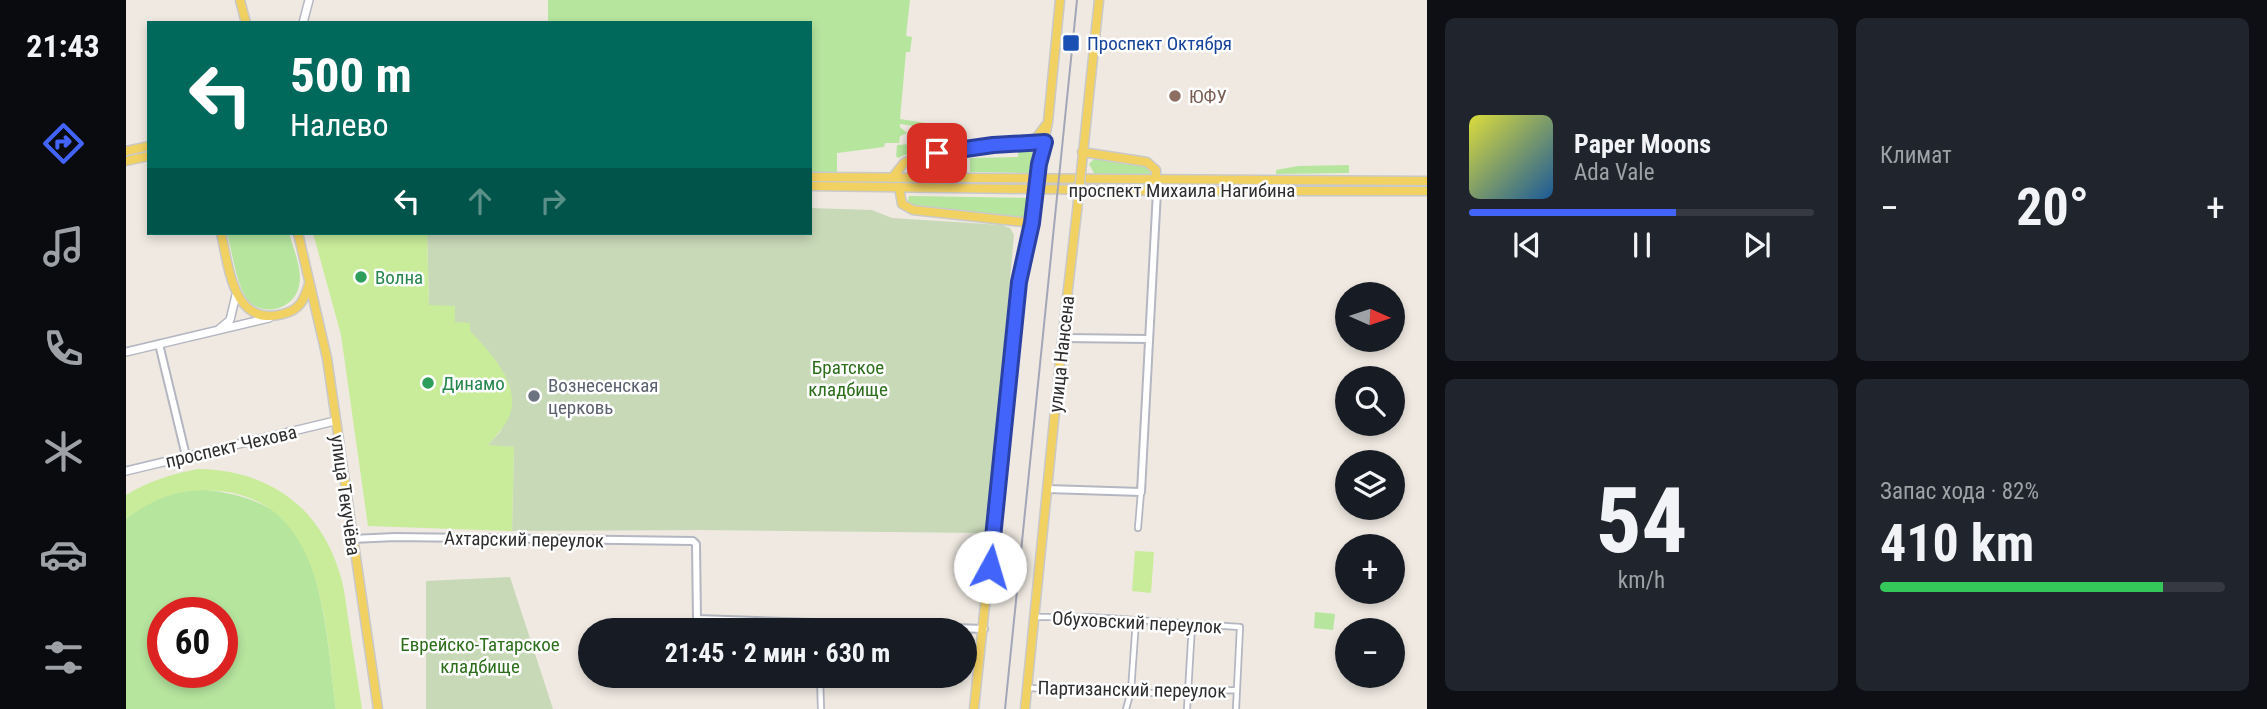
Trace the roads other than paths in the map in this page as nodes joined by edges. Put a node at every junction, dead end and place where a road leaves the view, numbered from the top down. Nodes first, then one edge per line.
1 (240, 0) edge
2 (309, 0) edge
3 (1060, 0) edge
4 (1099, 0) edge
5 (245, 21) edge
6 (304, 21) edge
7 (1048, 122) junction
8 (1045, 142) junction
9 (1026, 143) junction
10 (147, 146) edge
11 (126, 151) edge
12 (1082, 152) junction
13 (147, 156) edge
14 (126, 161) edge
15 (1040, 163) junction
16 (901, 168) junction
17 (812, 177) edge
18 (892, 178) junction
19 (906, 178) junction
20 (1156, 181) junction
21 (1427, 181) edge
22 (812, 186) edge
23 (899, 187) junction
24 (1157, 191) junction
25 (1427, 191) edge
26 (1032, 223) junction
27 (221, 235) edge
28 (298, 235) edge
29 (310, 281) junction
30 (236, 295) junction
31 (268, 318) junction
32 (215, 332) junction
33 (1062, 338) junction
34 (1149, 339) junction
35 (159, 344) junction
36 (126, 352) edge
37 (335, 421) junction
38 (186, 456) junction
39 (126, 471) edge
40 (1047, 489) junction
41 (1141, 492) junction
42 (1138, 528) dead end
43 (352, 539) junction
44 (1034, 617) junction
45 (697, 618) edge
46 (1136, 620) junction
47 (1192, 625) junction
48 (977, 629) edge
49 (984, 629) junction
50 (820, 688) edge
51 (1028, 688) junction
52 (1237, 690) junction
53 (1130, 691) junction
54 (1187, 691) junction
55 (378, 709) edge
56 (821, 709) edge
57 (974, 709) edge
58 (1025, 709) edge
59 (1126, 709) edge
60 (1187, 709) edge
61 (1236, 709) edge

1 - 5 main road
2 - 6 main road
3 - 7 main road
4 - 12 main road, улица Нансена
7 - 8 main road
7 - 9 main road
8 - 9 main road
8 - 15 main road
9 - 15 main road
9 - 16 main road
10 - 11 main road
12 - 20 main road
12 - 33 main road, улица Нансена, bridge
13 - 14 main road
15 - 26 main road, bridge
16 - 18 main road
16 - 19 main road
17 - 18 main road, проспект Михаила Нагибина
18 - 19 main road, проспект Михаила Нагибина
19 - 20 main road, проспект Михаила Нагибина
20 - 21 main road, проспект Михаила Нагибина
22 - 23 main road, проспект Михаила Нагибина
23 - 24 main road, проспект Михаила Нагибина
23 - 26 main road
24 - 25 main road, проспект Михаила Нагибина
24 - 34 street
26 - 49 main road
27 - 30 main road
28 - 29 main road, улица Текучёва
29 - 31 main road
29 - 37 main road, улица Текучёва
30 - 31 main road
30 - 32 main road
31 - 32 main road
32 - 35 main road
33 - 34 street
33 - 40 main road, улица Нансена
34 - 41 street
35 - 36 main road
35 - 38 street
37 - 38 main road, проспект Чехова
37 - 43 main road, улица Текучёва
38 - 39 main road, проспект Чехова
40 - 41 street
40 - 44 main road, улица Нансена
41 - 42 street
43 - 45 street, Ахтарский переулок
43 - 55 main road, улица Текучёва
44 - 46 street, Обуховский переулок
44 - 51 main road, улица Нансена
46 - 47 street, Обуховский переулок
46 - 53 street
47 - 52 street, Обуховский переулок
47 - 54 street
48 - 49 street
49 - 57 main road
50 - 56 street
51 - 53 street, Партизанский переулок
51 - 58 main road, улица Нансена
52 - 54 street, Партизанский переулок
52 - 61 street
53 - 54 street, Партизанский переулок
53 - 59 street
54 - 60 street

